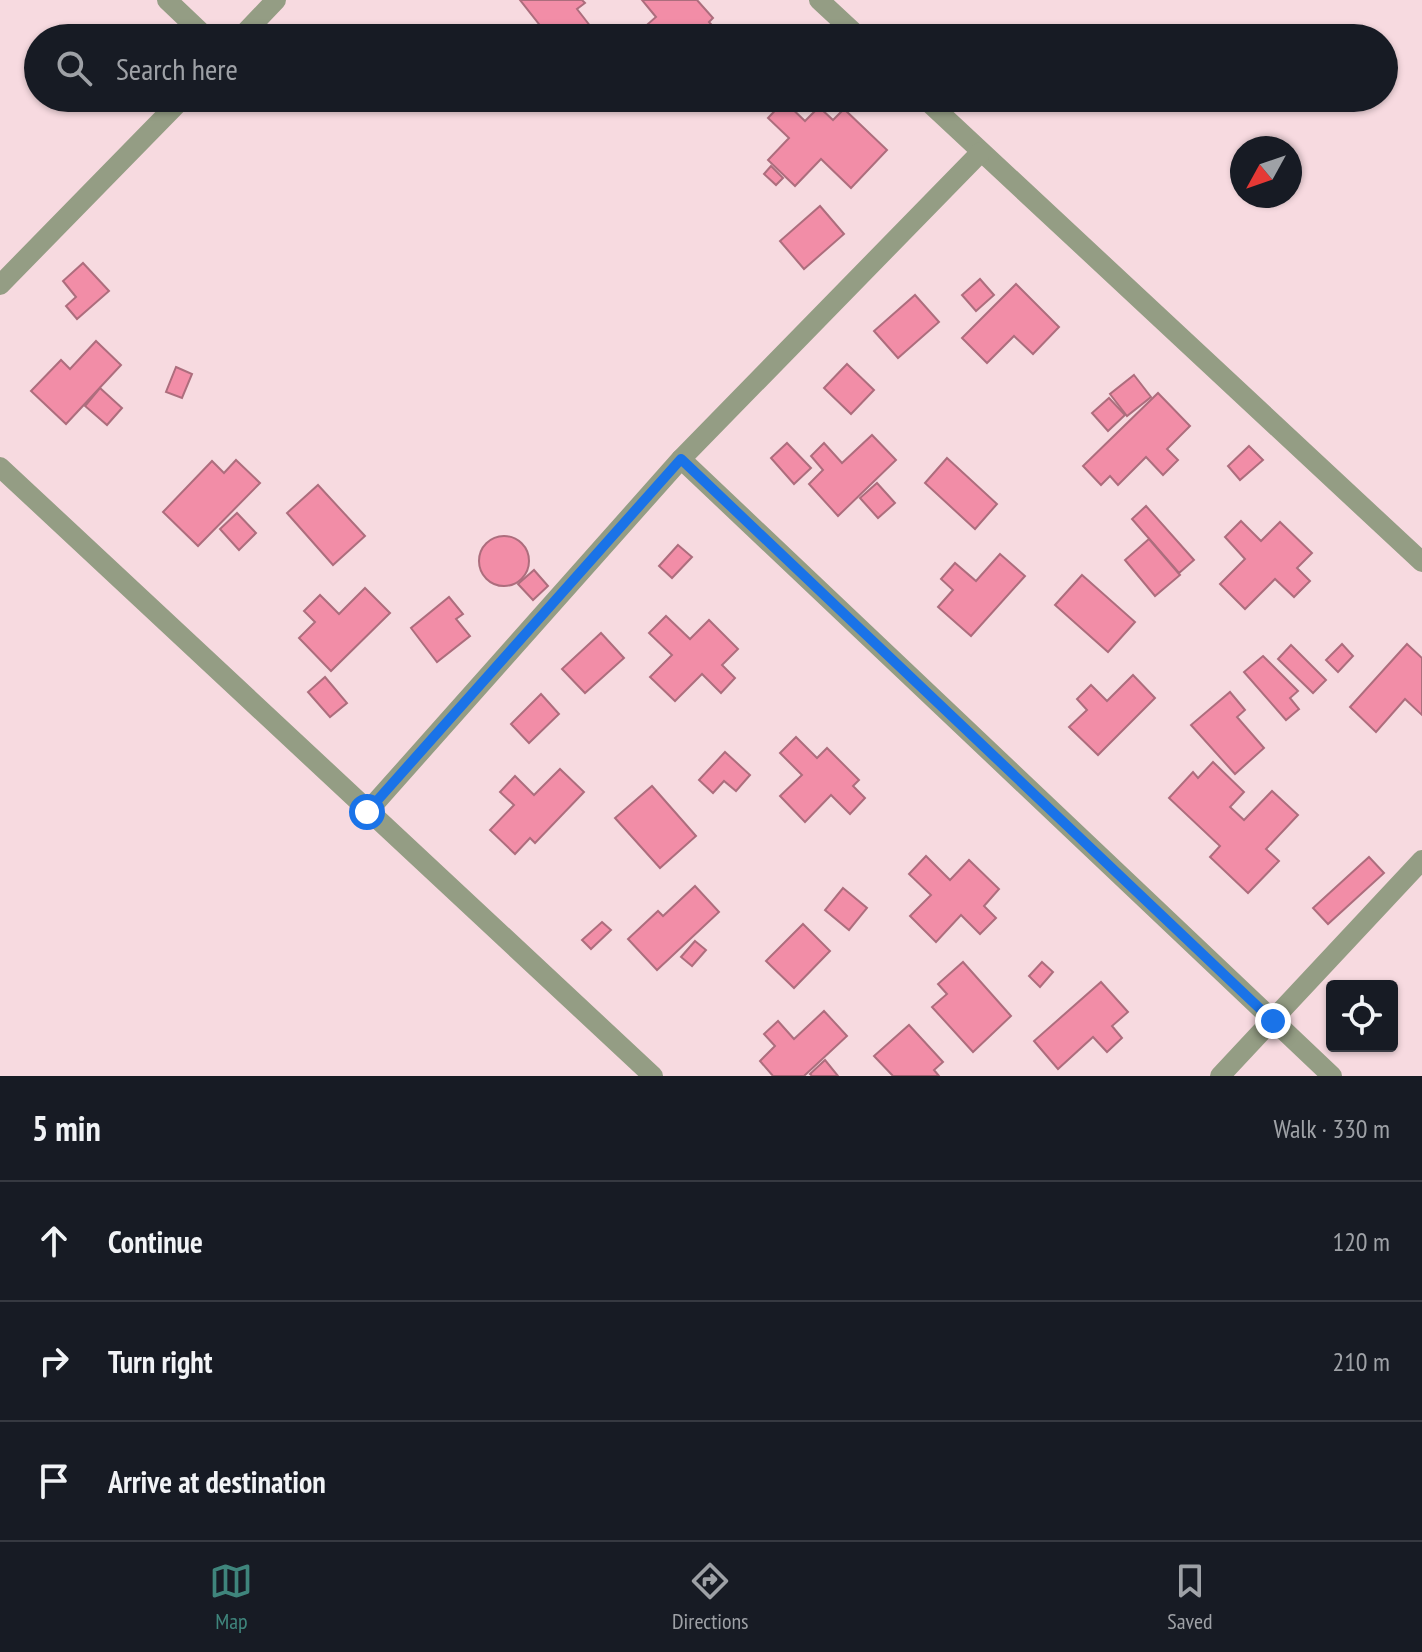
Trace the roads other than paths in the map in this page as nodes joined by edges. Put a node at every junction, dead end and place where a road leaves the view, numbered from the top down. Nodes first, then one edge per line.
1 (167, 0) edge
2 (276, 0) edge
3 (819, 0) edge
4 (192, 24) edge
5 (253, 24) edge
6 (845, 24) edge
7 (169, 112) edge
8 (939, 112) edge
9 (981, 152) junction
10 (0, 285) edge
11 (681, 459) junction
12 (0, 467) edge
13 (1422, 562) edge
14 (367, 812) junction
15 (1422, 860) edge
16 (1273, 1021) junction
17 (653, 1076) edge
18 (1220, 1076) edge
19 (1332, 1076) edge

1 - 4 street
2 - 5 street
3 - 6 street
7 - 10 street
8 - 9 street
9 - 11 street
9 - 13 street
11 - 14 street
11 - 16 street
12 - 14 street
14 - 17 street
15 - 16 street
16 - 18 street
16 - 19 street

